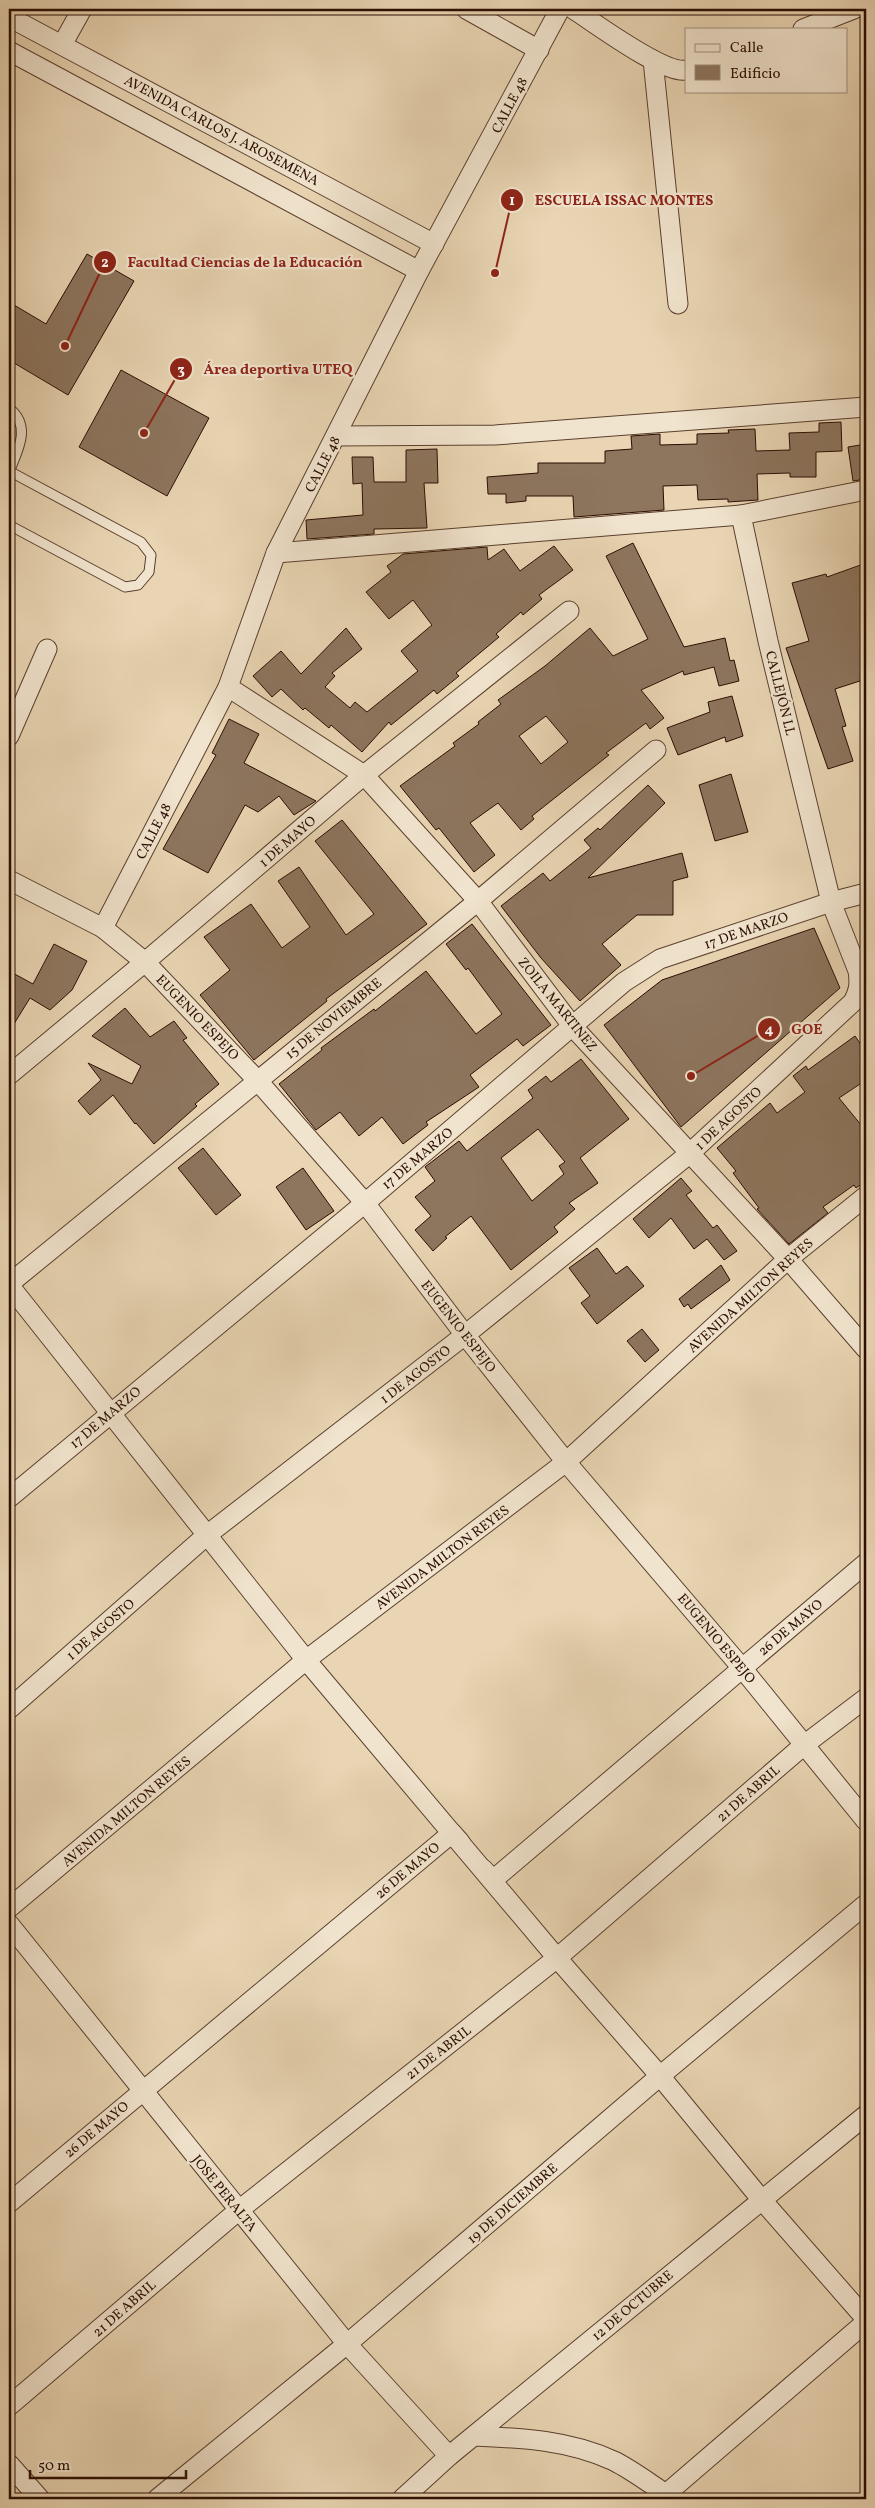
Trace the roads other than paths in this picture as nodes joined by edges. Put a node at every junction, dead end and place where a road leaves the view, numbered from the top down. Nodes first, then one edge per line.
1 (82, 9) edge
2 (466, 9) edge
3 (560, 9) edge
4 (573, 9) edge
5 (854, 9) edge
6 (9, 16) edge
7 (806, 28) edge
8 (62, 45) junction
9 (539, 50) junction
10 (9, 51) edge
11 (653, 60) junction
12 (685, 70) edge
13 (434, 244) junction
14 (419, 271) junction
15 (678, 304) dead end
16 (866, 407) edge
17 (9, 408) edge
18 (336, 436) junction
19 (22, 438) junction
20 (9, 456) edge
21 (9, 471) edge
22 (866, 490) edge
23 (742, 515) junction
24 (9, 525) edge
25 (276, 553) junction
26 (569, 610) dead end
27 (48, 649) dead end
28 (228, 687) junction
29 (9, 736) edge
30 (656, 750) dead end
31 (364, 775) junction
32 (9, 880) edge
33 (866, 893) edge
34 (478, 902) junction
35 (831, 902) junction
36 (103, 928) junction
37 (145, 962) junction
38 (859, 992) joint
39 (573, 1027) junction
40 (9, 1075) edge
41 (257, 1080) junction
42 (689, 1154) junction
43 (866, 1196) edge
44 (364, 1203) junction
45 (788, 1259) junction
46 (9, 1284) edge
47 (465, 1335) junction
48 (866, 1349) edge
49 (110, 1413) junction
50 (566, 1462) junction
51 (9, 1498) edge
52 (207, 1535) junction
53 (866, 1563) edge
54 (306, 1660) junction
55 (742, 1668) junction
56 (866, 1698) edge
57 (9, 1709) edge
58 (804, 1745) junction
59 (866, 1821) edge
60 (452, 1833) junction
61 (866, 1904) edge
62 (9, 1908) edge
63 (9, 1924) edge
64 (557, 1958) junction
65 (660, 2076) junction
66 (142, 2089) junction
67 (866, 2115) edge
68 (761, 2200) junction
69 (9, 2203) edge
70 (239, 2210) junction
71 (866, 2321) edge
72 (347, 2344) junction
73 (9, 2406) edge
74 (474, 2436) junction
75 (449, 2456) junction
76 (9, 2464) edge
77 (666, 2497) edge
78 (40, 2499) edge
79 (157, 2499) edge
80 (402, 2499) edge

1 - 8 street
2 - 9 street
3 - 9 street, CALLE 48
4 - 11 street
5 - 7 street
6 - 8 street, AVENIDA CARLOS J. AROSEMENA
8 - 13 street, AVENIDA CARLOS J. AROSEMENA
9 - 13 street, CALLE 48
10 - 14 street
11 - 12 street
11 - 15 street
13 - 14 street, CALLE 48
14 - 18 street, CALLE 48
16 - 18 street
17 - 19 lane
18 - 25 street, CALLE 48
19 - 20 lane
19 - 21 lane
21 - 24 lane
22 - 23 street
23 - 25 street
23 - 35 street, CALLEJÓN LL
25 - 28 street, CALLE 48
26 - 31 street, 1 DE MAYO
27 - 29 street
28 - 31 street, ZOILA MARTINEZ
28 - 36 street, CALLE 48
30 - 34 street, 15 DE NOVIEMBRE
31 - 34 street, ZOILA MARTINEZ
31 - 37 street, 1 DE MAYO
32 - 36 street, EUGENIO ESPEJO
33 - 35 street, 17 DE MARZO
34 - 39 street, ZOILA MARTINEZ
34 - 41 street, 15 DE NOVIEMBRE
35 - 38 street, CALLEJÓN LL
35 - 39 street, 17 DE MARZO
36 - 37 street, EUGENIO ESPEJO
37 - 40 street, 1 DE MAYO
37 - 41 street, EUGENIO ESPEJO
38 - 42 street, 1 DE AGOSTO
39 - 42 street, ZOILA MARTINEZ
39 - 44 street, 17 DE MARZO
41 - 44 street, EUGENIO ESPEJO
41 - 46 street, 15 DE NOVIEMBRE
42 - 45 street, ZOILA MARTINEZ
42 - 47 street, 1 DE AGOSTO
43 - 45 street, AVENIDA MILTON REYES
44 - 47 street, EUGENIO ESPEJO
44 - 49 street, 17 DE MARZO
45 - 48 street, ZOILA MARTINEZ
45 - 50 street, AVENIDA MILTON REYES
46 - 49 street
47 - 50 street, EUGENIO ESPEJO
47 - 52 street, 1 DE AGOSTO
49 - 51 street, 17 DE MARZO
49 - 52 street
50 - 54 street, AVENIDA MILTON REYES
50 - 55 street, EUGENIO ESPEJO
52 - 54 street
52 - 57 street, 1 DE AGOSTO
53 - 55 street, 26 DE MAYO
54 - 60 street
54 - 62 street, AVENIDA MILTON REYES
55 - 58 street, EUGENIO ESPEJO
55 - 60 street, 26 DE MAYO
56 - 58 street, 21 DE ABRIL
58 - 59 street, EUGENIO ESPEJO
58 - 64 street, 21 DE ABRIL
60 - 64 street
60 - 66 street, 26 DE MAYO
61 - 65 street, 19 DE DICIEMBRE
63 - 66 street, JOSE PERALTA
64 - 65 street
64 - 70 street, 21 DE ABRIL
65 - 68 street
65 - 72 street, 19 DE DICIEMBRE
66 - 69 street, 26 DE MAYO
66 - 70 street, JOSE PERALTA
67 - 68 street, 12 DE OCTUBRE
68 - 71 street
68 - 74 street, 12 DE OCTUBRE
70 - 72 street, JOSE PERALTA
70 - 73 street, 21 DE ABRIL
71 - 77 street
72 - 75 street, JOSE PERALTA
72 - 79 street, 19 DE DICIEMBRE
74 - 75 street, 12 DE OCTUBRE
74 - 77 street
75 - 80 street, 12 DE OCTUBRE
76 - 78 street

